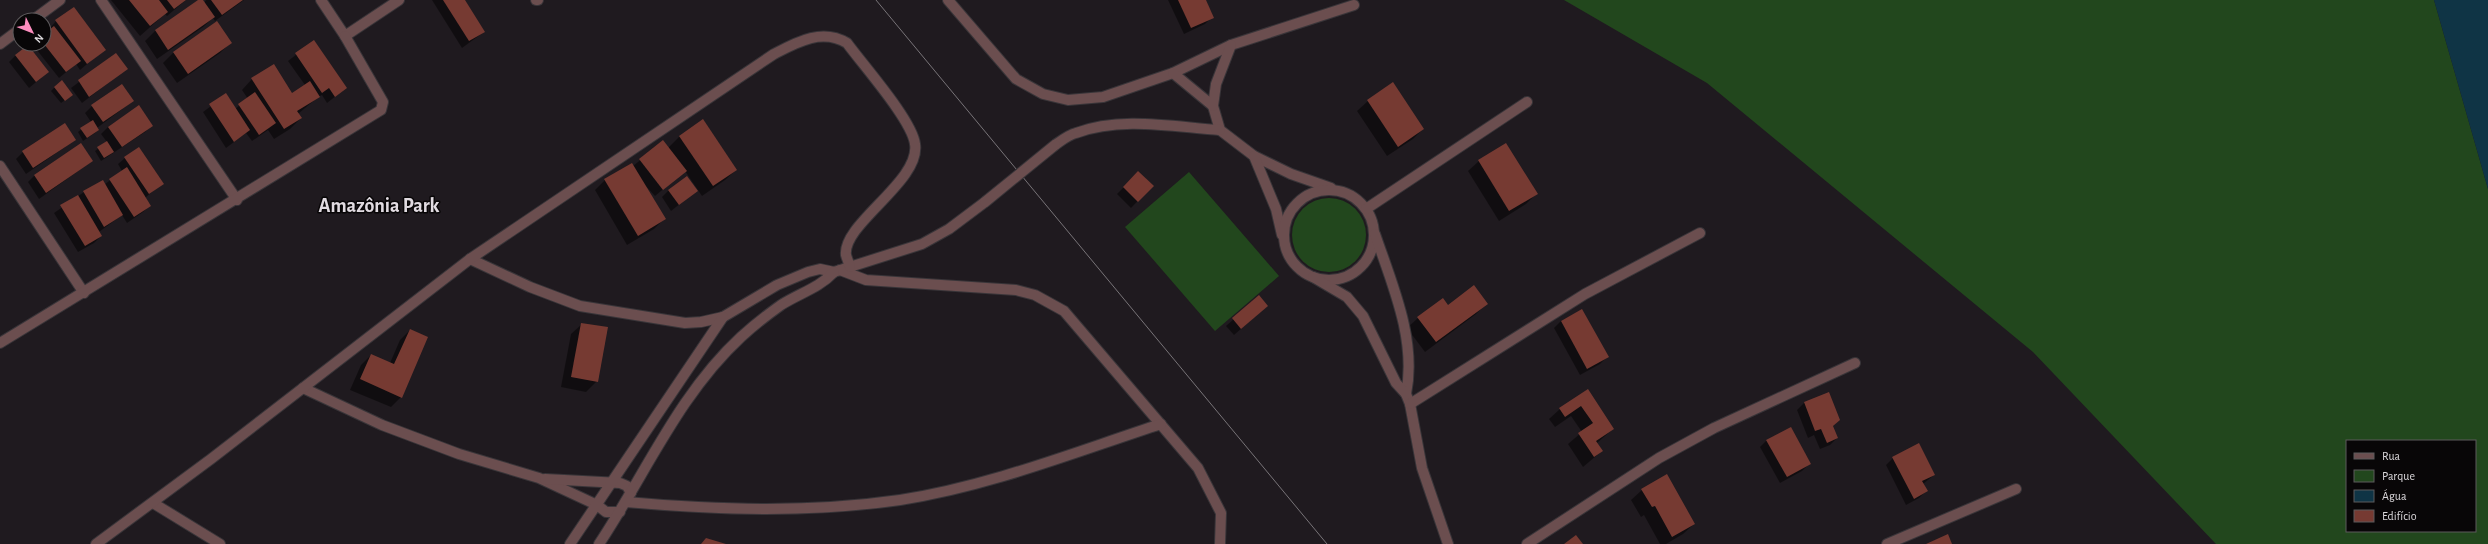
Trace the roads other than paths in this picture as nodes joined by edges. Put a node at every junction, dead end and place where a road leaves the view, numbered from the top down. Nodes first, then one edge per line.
1 (60, 0) edge
2 (101, 0) edge
3 (321, 0) edge
4 (399, 0) edge
5 (948, 0) edge
6 (1354, 5) dead end
7 (44, 12) edge
8 (12, 35) edge
9 (345, 36) junction
10 (0, 44) edge
11 (1231, 45) junction
12 (1173, 73) junction
13 (1527, 102) dead end
14 (1213, 106) junction
15 (1220, 130) junction
16 (1254, 156) junction
17 (0, 166) edge
18 (1339, 191) junction
19 (237, 200) junction
20 (1366, 209) junction
21 (1374, 231) junction
22 (1700, 233) dead end
23 (1284, 244) junction
24 (470, 259) junction
25 (842, 269) junction
26 (1314, 278) junction
27 (84, 293) junction
28 (723, 317) junction
29 (0, 343) edge
30 (1855, 362) dead end
31 (303, 388) junction
32 (1408, 399) junction
33 (1161, 424) junction
34 (539, 478) junction
35 (611, 482) junction
36 (2016, 490) dead end
37 (629, 498) junction
38 (153, 503) junction
39 (597, 505) junction
40 (620, 512) junction
41 (96, 544) edge
42 (220, 544) edge
43 (570, 544) edge
44 (599, 544) edge
45 (1220, 544) edge
46 (1448, 544) edge
47 (1527, 544) edge
48 (1887, 544) edge

1 - 7 street
2 - 19 street
3 - 9 street
4 - 9 street
5 - 12 street
6 - 11 street
8 - 10 street
9 - 19 street
11 - 12 street
11 - 14 street
12 - 14 street
13 - 20 street
14 - 15 street
15 - 16 street
15 - 25 street, bridge
16 - 18 street
16 - 23 street
17 - 27 street
18 - 20 street
18 - 23 street
19 - 27 street
20 - 21 street
21 - 26 street
21 - 32 street
22 - 32 street
23 - 26 street
24 - 25 street
24 - 28 street
24 - 31 street
25 - 28 street
25 - 33 street
25 - 37 street
26 - 32 street
27 - 29 street
28 - 35 street
30 - 47 street
31 - 34 street
31 - 38 street
32 - 46 street
33 - 37 street
33 - 45 street
34 - 35 street
34 - 39 street
35 - 37 street
35 - 39 street
36 - 48 street
37 - 40 street
38 - 41 street
38 - 42 street
39 - 40 street
39 - 43 street
40 - 44 street

